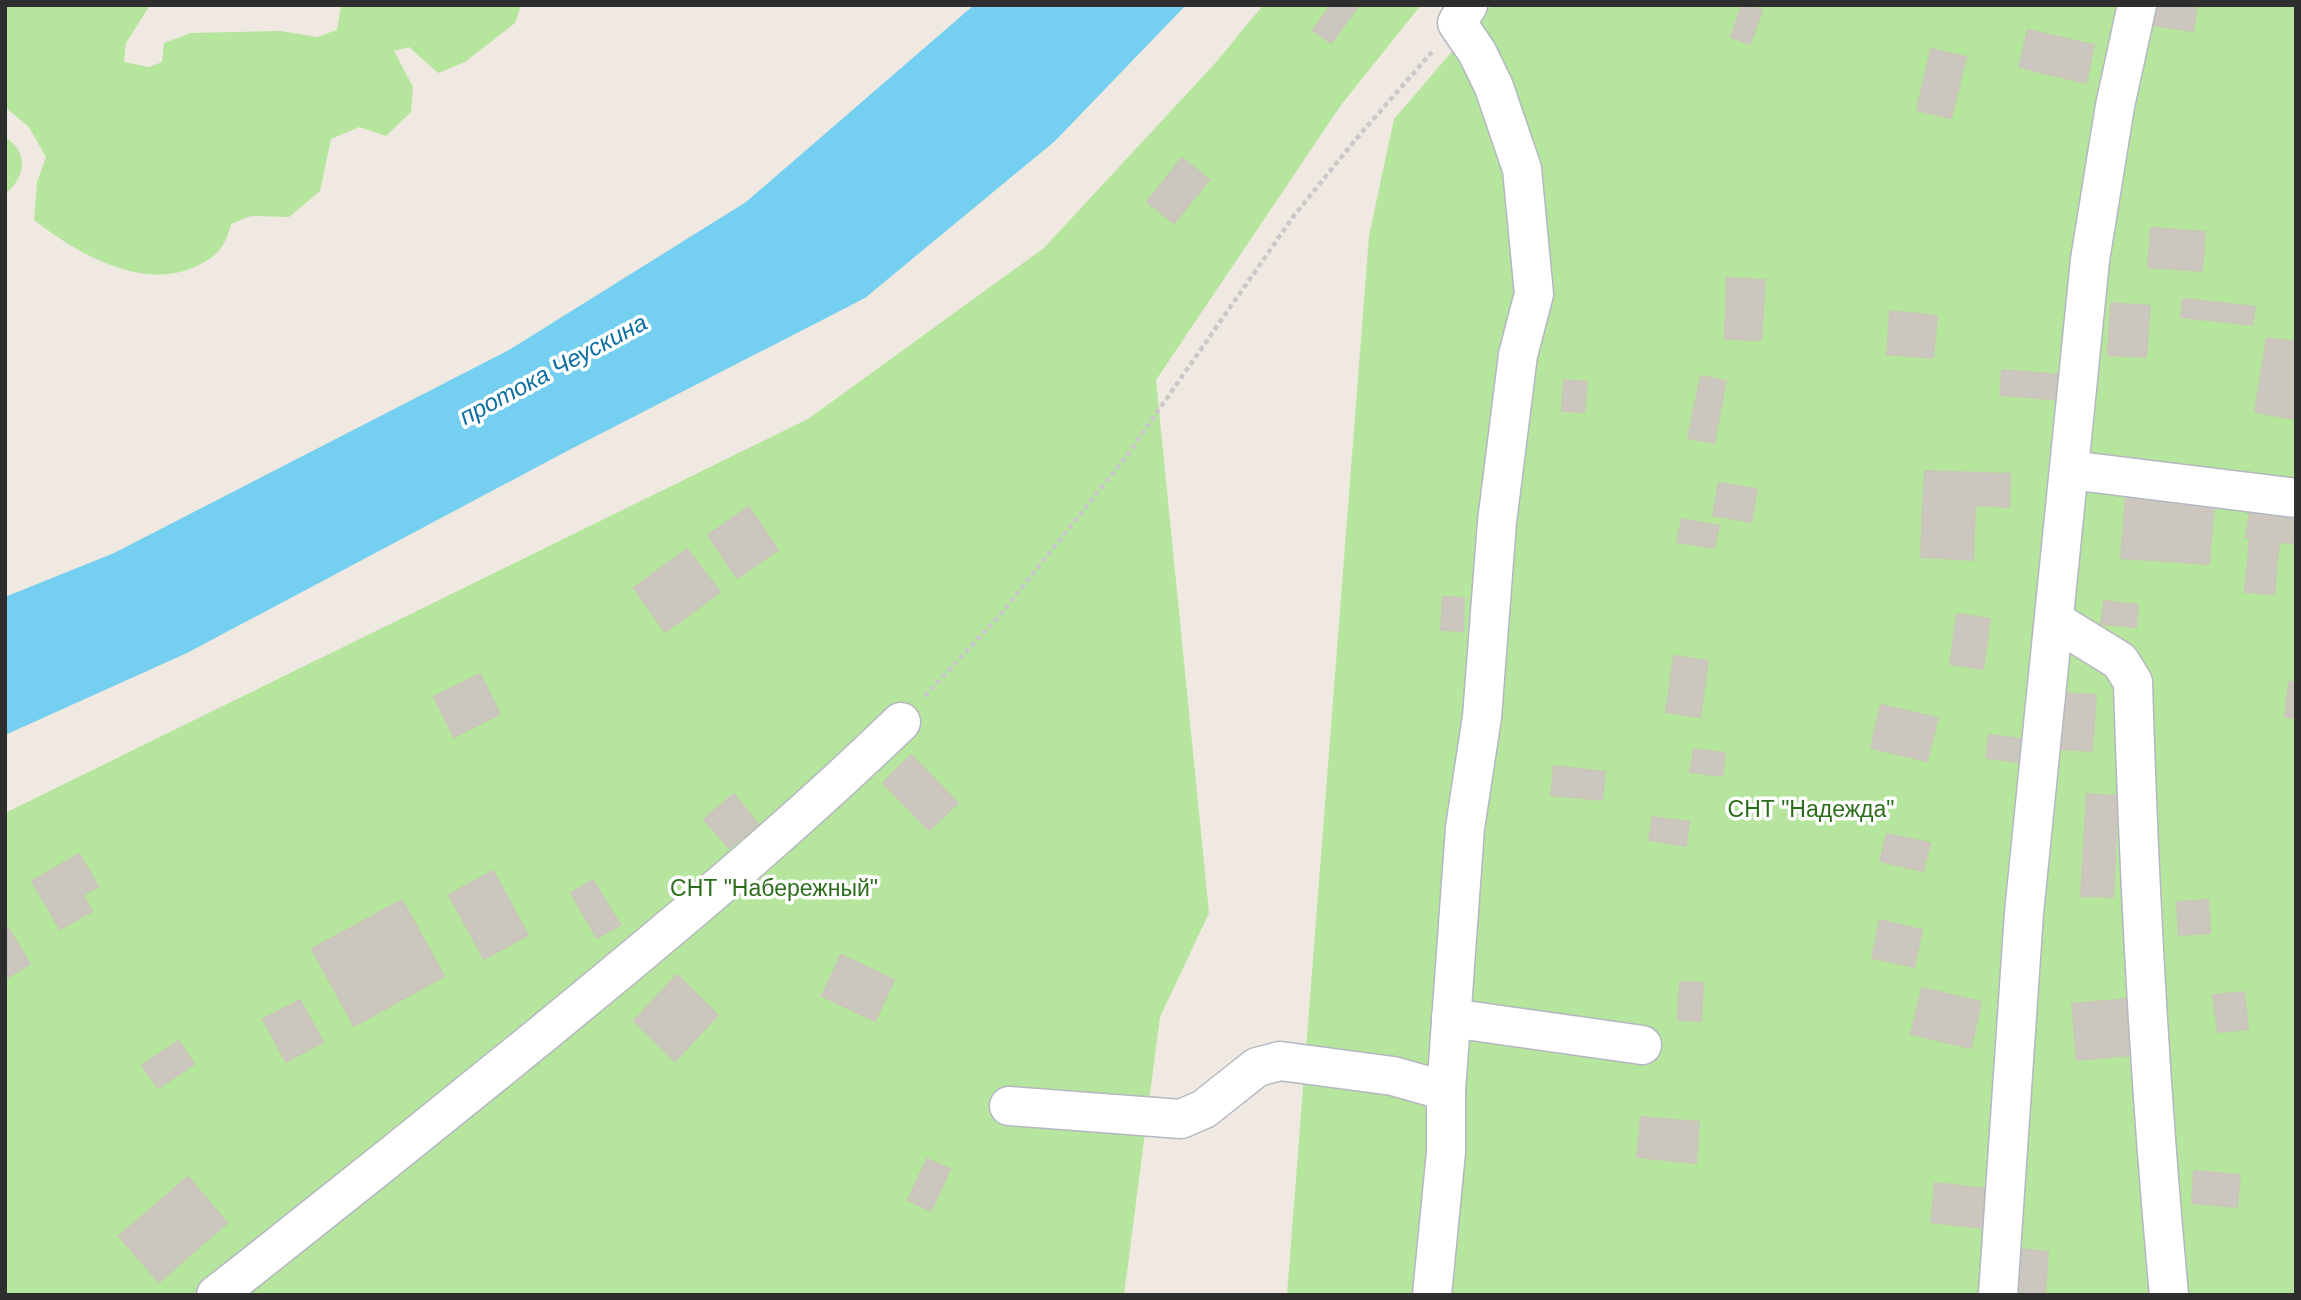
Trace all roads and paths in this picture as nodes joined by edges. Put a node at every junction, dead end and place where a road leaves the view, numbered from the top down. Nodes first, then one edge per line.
1 (2137, 5) edge
2 (1463, 14) edge
3 (2070, 470) junction
4 (2296, 498) edge
5 (2055, 621) junction
6 (901, 722) joint
7 (1451, 1018) junction
8 (1642, 1045) dead end
9 (1446, 1091) junction
10 (1009, 1106) dead end
11 (216, 1295) edge
12 (1432, 1295) edge
13 (1998, 1295) edge
14 (2169, 1295) edge

1 - 3 street
2 - 6 path
2 - 7 street
3 - 4 street
3 - 5 street
5 - 13 street
5 - 14 street
6 - 11 street
7 - 8 street
7 - 9 street
9 - 10 street
9 - 12 street

